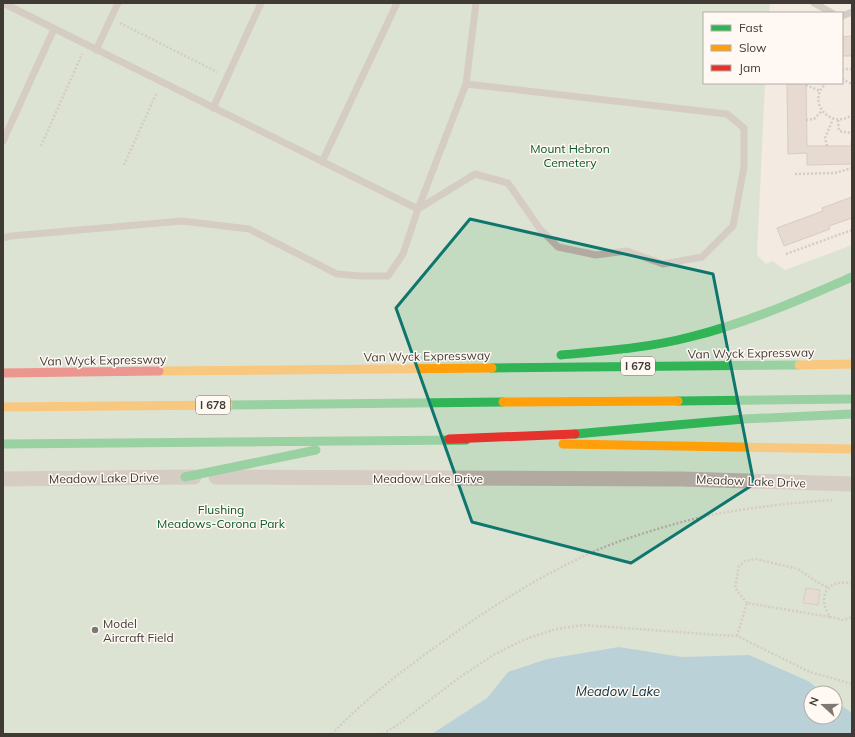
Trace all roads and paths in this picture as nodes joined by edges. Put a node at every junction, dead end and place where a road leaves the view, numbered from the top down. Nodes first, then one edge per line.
1 (3, 3) edge
2 (118, 3) edge
3 (261, 3) edge
4 (397, 3) edge
5 (476, 3) edge
6 (814, 3) edge
7 (830, 12) edge
8 (110, 18) junction
9 (54, 29) junction
10 (86, 45) junction
11 (96, 50) junction
12 (227, 77) junction
13 (843, 80) edge
14 (161, 82) junction
15 (466, 84) junction
16 (825, 84) edge
17 (852, 84) edge
18 (806, 85) dead end
19 (820, 91) junction
20 (213, 108) junction
21 (822, 111) junction
22 (852, 115) edge
23 (833, 119) junction
24 (806, 120) dead end
25 (838, 120) junction
26 (851, 133) edge
27 (3, 141) edge
28 (41, 146) dead end
29 (827, 146) dead end
30 (322, 162) junction
31 (124, 166) dead end
32 (852, 168) edge
33 (795, 174) dead end
34 (418, 210) junction
35 (852, 230) edge
36 (3, 238) edge
37 (786, 254) dead end
38 (852, 277) edge
39 (549, 356) dead end
40 (525, 358) dead end
41 (852, 364) edge
42 (423, 368) junction
43 (3, 373) edge
44 (852, 399) edge
45 (3, 407) edge
46 (852, 414) edge
47 (449, 439) junction
48 (375, 440) junction
49 (3, 444) edge
50 (852, 449) edge
51 (186, 477) junction
52 (3, 480) edge
53 (852, 484) edge
54 (837, 500) dead end
55 (852, 584) edge
56 (829, 588) junction
57 (747, 603) junction
58 (830, 617) junction
59 (852, 617) edge
60 (737, 636) junction
61 (852, 684) edge
62 (332, 734) edge
63 (383, 734) edge

1 - 9 lane
2 - 8 lane
3 - 12 lane
4 - 30 lane
5 - 15 lane
6 - 7 lane
8 - 11 lane
8 - 12 path
9 - 10 lane
9 - 27 lane
10 - 11 lane
10 - 28 path
11 - 14 lane
12 - 20 lane
13 - 17 path
14 - 20 lane
14 - 31 path
15 - 34 lane
15 - 34 lane
16 - 19 path
18 - 19 path
19 - 21 path
20 - 30 lane
21 - 23 path
21 - 24 path
22 - 25 path
23 - 25 path
23 - 29 path
25 - 26 path
30 - 34 lane
32 - 33 path
34 - 36 lane
35 - 37 path
38 - 39 main road
40 - 42 main road
41 - 42 main road, Van Wyck Expressway / I 678
42 - 43 main road, Van Wyck Expressway / I 678
44 - 45 main road, I 678
46 - 47 main road
47 - 48 main road
47 - 50 main road
48 - 49 main road
48 - 51 main road
51 - 52 street, Meadow Lake Drive
51 - 53 street, Meadow Lake Drive
54 - 62 path
55 - 56 path
56 - 57 path
56 - 58 path
57 - 58 path
57 - 60 path
58 - 59 path
60 - 61 path
60 - 63 path

